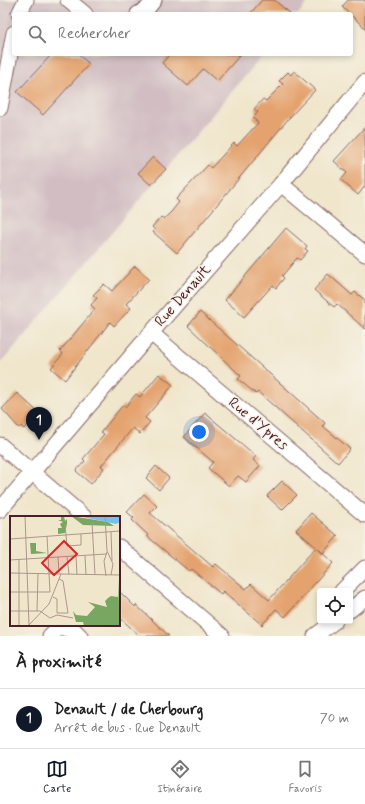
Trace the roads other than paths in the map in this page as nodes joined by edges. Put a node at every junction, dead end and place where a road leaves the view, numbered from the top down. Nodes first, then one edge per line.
1 (26, 0) edge
2 (68, 0) edge
3 (154, 0) edge
4 (20, 12) edge
5 (83, 12) edge
6 (142, 12) edge
7 (12, 44) edge
8 (365, 82) edge
9 (0, 108) edge
10 (281, 184) junction
11 (365, 254) edge
12 (151, 333) junction
13 (0, 445) edge
14 (33, 472) junction
15 (0, 510) edge
16 (365, 515) edge
17 (83, 516) edge
18 (120, 548) edge
19 (365, 568) edge
20 (345, 588) edge
21 (365, 598) edge
22 (353, 608) edge
23 (317, 624) edge
24 (331, 624) edge
25 (50, 636) edge
26 (80, 636) edge
27 (222, 636) edge
28 (308, 636) edge
29 (315, 636) edge

1 - 4 street
2 - 5 street
3 - 6 street
7 - 9 street
8 - 10 street, Rue Denault
10 - 11 street
10 - 12 street, Rue Denault
12 - 14 street, Rue Denault
12 - 16 street, Rue d'Ypres
13 - 14 street
14 - 15 street, Rue Denault
14 - 17 street
18 - 27 street
19 - 20 street
21 - 22 street
23 - 28 street
24 - 29 street
25 - 26 street

